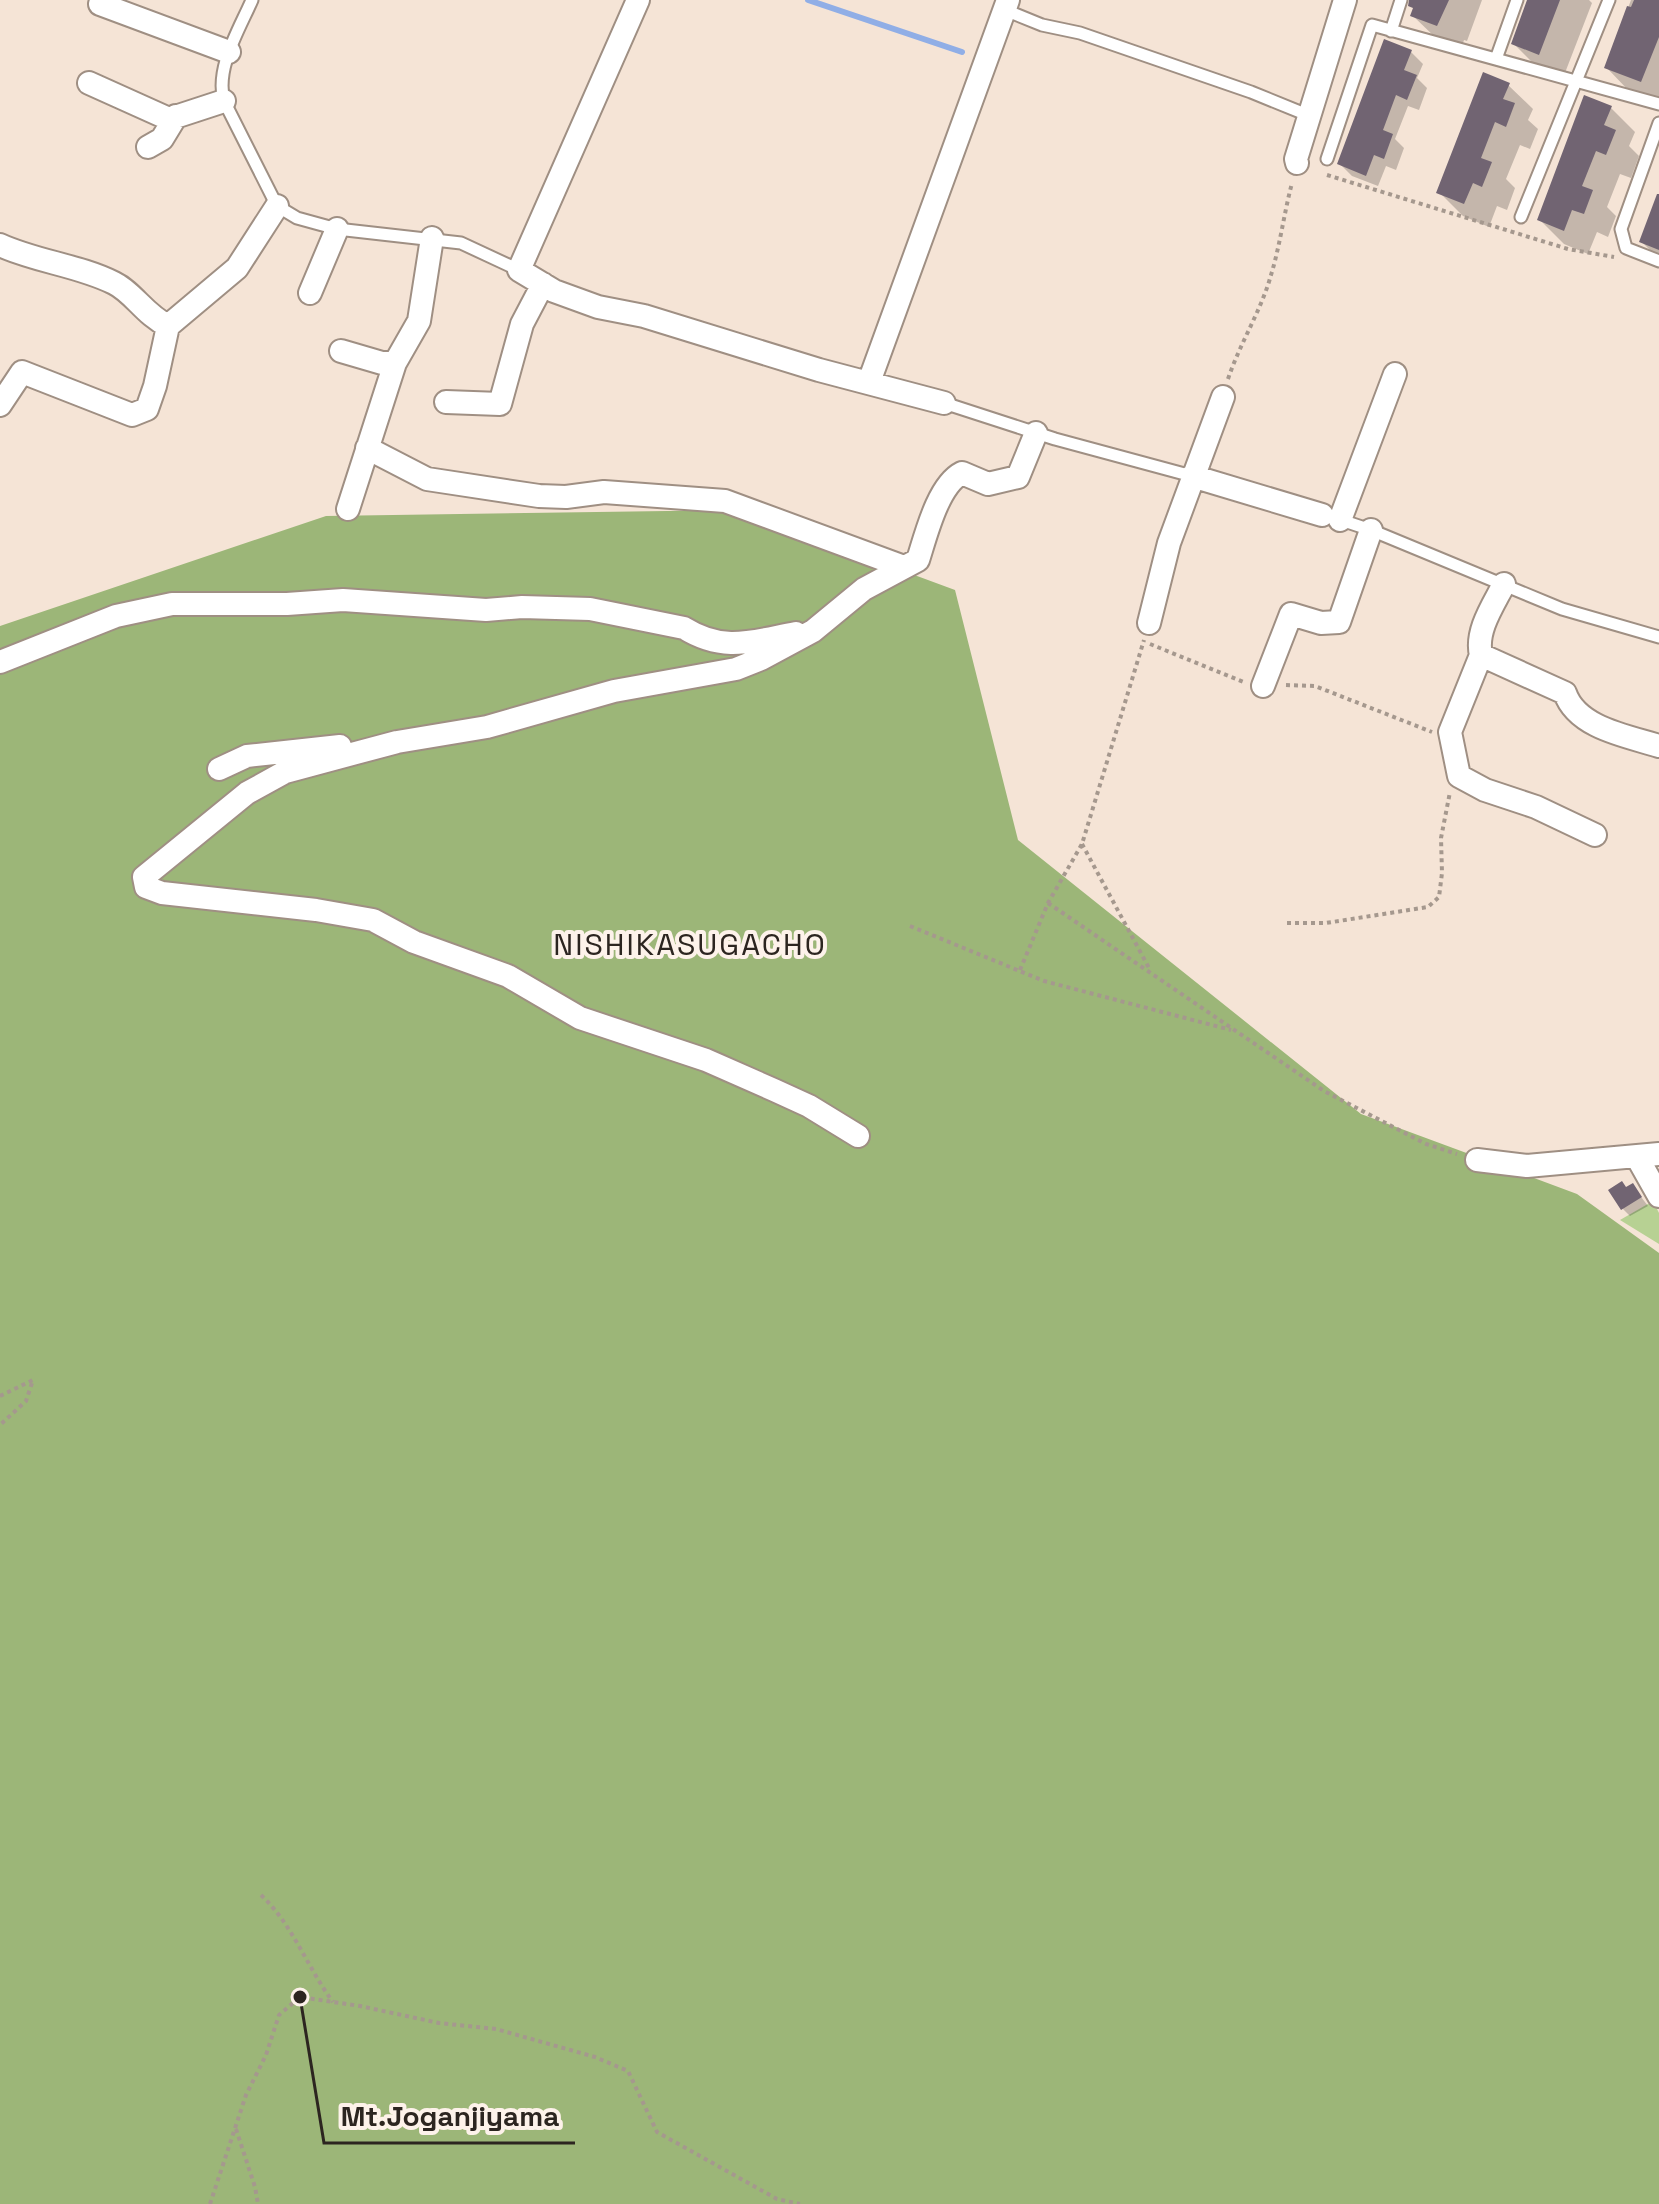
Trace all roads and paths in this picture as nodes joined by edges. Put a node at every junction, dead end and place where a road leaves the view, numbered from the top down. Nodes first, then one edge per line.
1 (252, 0) edge
2 (638, 0) edge
3 (1345, 0) edge
4 (1401, 0) edge
5 (1517, 0) edge
6 (1609, 0) edge
7 (100, 4) dead end
8 (1006, 5) edge
9 (1391, 31) junction
10 (229, 52) junction
11 (1496, 59) junction
12 (1575, 81) junction
13 (89, 83) dead end
14 (224, 101) junction
15 (1659, 104) edge
16 (176, 116) junction
17 (1310, 116) junction
18 (1659, 123) edge
19 (148, 147) dead end
20 (1327, 159) dead end
21 (1297, 163) junction
22 (277, 206) junction
23 (1521, 217) dead end
24 (337, 229) junction
25 (432, 238) junction
26 (0, 245) edge
27 (1615, 258) dead end
28 (1659, 261) edge
29 (519, 270) junction
30 (543, 284) junction
31 (310, 293) dead end
32 (168, 326) junction
33 (341, 351) dead end
34 (395, 363) junction
35 (1395, 374) dead end
36 (869, 382) junction
37 (1223, 397) joint
38 (446, 402) dead end
39 (944, 403) joint
40 (0, 405) edge
41 (1036, 433) junction
42 (367, 448) junction
43 (1192, 476) junction
44 (348, 509) dead end
45 (1331, 517) junction
46 (1371, 530) junction
47 (904, 567) junction
48 (1504, 584) junction
49 (813, 631) junction
50 (1146, 632) junction
51 (1659, 637) edge
52 (1481, 655) junction
53 (0, 662) edge
54 (1263, 686) junction
55 (1450, 732) junction
56 (393, 742) junction
57 (1659, 746) edge
58 (219, 769) dead end
59 (1459, 776) junction
60 (1595, 835) dead end
61 (1082, 844) junction
62 (1048, 903) junction
63 (1287, 923) dead end
64 (910, 926) dead end
65 (1020, 970) junction
66 (1151, 972) junction
67 (1233, 1031) junction
68 (858, 1136) dead end
69 (1648, 1155) edge
70 (1477, 1160) joint
71 (1659, 1196) edge
72 (0, 1396) edge
73 (0, 1425) edge
74 (261, 1895) dead end
75 (333, 2002) junction
76 (236, 2126) junction
77 (210, 2204) edge
78 (258, 2204) edge
79 (800, 2204) edge

1 - 10 lane
2 - 29 street
3 - 17 street
4 - 9 lane
5 - 11 lane
6 - 12 lane
7 - 10 street
8 - 17 lane
8 - 36 street
9 - 11 lane
9 - 20 lane
10 - 14 lane
11 - 12 lane
12 - 15 lane
12 - 23 lane
13 - 16 street
14 - 16 street
14 - 22 lane
16 - 19 street
17 - 21 street
18 - 28 lane
21 - 27 path
21 - 37 path
22 - 24 lane
22 - 32 street
24 - 25 lane
24 - 31 street
25 - 29 lane
25 - 34 street
26 - 32 street
29 - 30 street
30 - 36 street
30 - 38 street
32 - 40 street
33 - 34 street
34 - 42 street
35 - 45 street
36 - 39 street
37 - 43 street
39 - 41 lane
41 - 43 lane
41 - 47 street
42 - 44 street
42 - 47 street
43 - 45 street
43 - 50 street
45 - 46 lane
46 - 48 lane
46 - 54 street
47 - 49 street
48 - 51 lane
48 - 52 street
49 - 53 street
49 - 56 street
50 - 54 path
50 - 61 path
52 - 55 street
52 - 57 street
54 - 55 path
55 - 59 street
56 - 58 street
56 - 68 street
59 - 60 street
59 - 63 path
61 - 62 path
61 - 66 path
62 - 65 path
62 - 66 path
64 - 65 path
65 - 67 path
66 - 67 path
67 - 70 path
69 - 70 street
69 - 71 street
72 - 73 path
74 - 75 path
75 - 76 path
75 - 79 path
76 - 77 path
76 - 78 path

